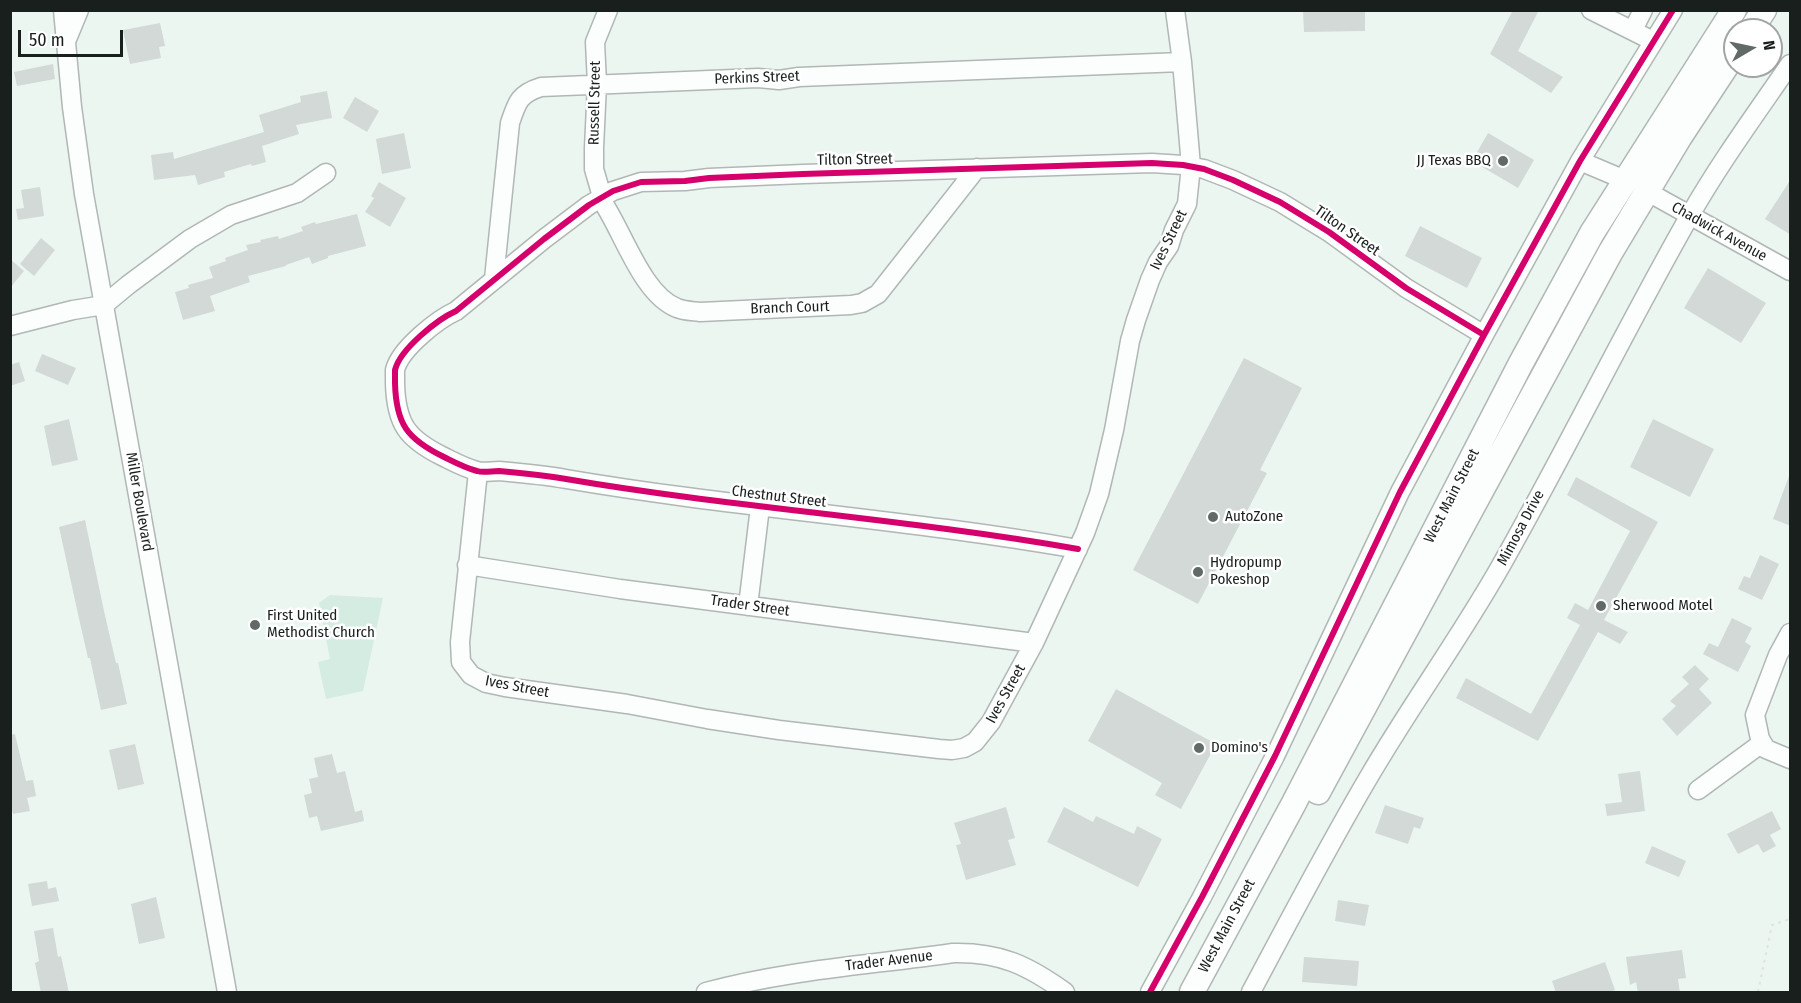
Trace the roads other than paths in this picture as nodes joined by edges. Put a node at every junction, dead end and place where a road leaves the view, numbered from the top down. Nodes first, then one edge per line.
1 (63, 10) edge
2 (79, 10) edge
3 (608, 10) edge
4 (1175, 10) edge
5 (1591, 10) edge
6 (1643, 10) edge
7 (1673, 10) edge
8 (1734, 10) edge
9 (1633, 30) junction
10 (66, 41) junction
11 (1653, 41) junction
12 (1182, 62) junction
13 (1791, 64) edge
14 (1723, 71) edge
15 (597, 84) junction
16 (1580, 161) junction
17 (1191, 166) junction
18 (977, 168) junction
19 (326, 173) dead end
20 (1625, 180) junction
21 (1648, 192) junction
22 (600, 198) junction
23 (1690, 215) junction
24 (1791, 271) edge
25 (494, 279) junction
26 (104, 305) junction
27 (10, 326) edge
28 (1484, 334) junction
29 (478, 472) junction
30 (760, 507) junction
31 (1078, 549) junction
32 (467, 565) junction
33 (748, 606) junction
34 (1791, 633) edge
35 (1034, 643) junction
36 (1762, 742) junction
37 (1791, 759) edge
38 (1698, 790) dead end
39 (227, 993) edge
40 (706, 993) edge
41 (1065, 993) edge
42 (1150, 993) edge
43 (1192, 993) edge
44 (1210, 993) edge
45 (1251, 993) edge

1 - 10 street, Miller Boulevard
2 - 10 street
3 - 15 street, Russell Street
4 - 12 street
5 - 9 street
6 - 9 street
7 - 11 street
8 - 20 main road, West Main Street
9 - 11 street
10 - 26 street, Miller Boulevard
11 - 16 street
12 - 15 street, Perkins Street
12 - 17 street, Ives Street
13 - 23 street, Mimosa Drive
14 - 21 main road, West Main Street
15 - 22 street, Russell Street
15 - 25 street, Perkins Street
16 - 20 street
16 - 28 street
17 - 18 street, Tilton Street
17 - 28 street, Tilton Street
17 - 31 street, Ives Street
18 - 22 street, Tilton Street
18 - 22 street, Branch Court
19 - 26 street
20 - 21 main road
20 - 43 main road, West Main Street
21 - 23 street, Chadwick Avenue
21 - 44 main road, West Main Street
22 - 25 street, Tilton Street
23 - 24 street, Chadwick Avenue
23 - 45 street, Mimosa Drive
25 - 29 street, Tilton Street
26 - 27 street
26 - 39 street, Miller Boulevard
28 - 42 street
29 - 30 street, Chestnut Street
29 - 32 street, Ives Street
30 - 31 street, Chestnut Street
30 - 33 street
31 - 35 street, Ives Street
32 - 33 street, Trader Street
32 - 35 street, Ives Street
33 - 35 street, Trader Street
34 - 36 street
36 - 37 street
36 - 38 street
40 - 41 street, Trader Avenue

